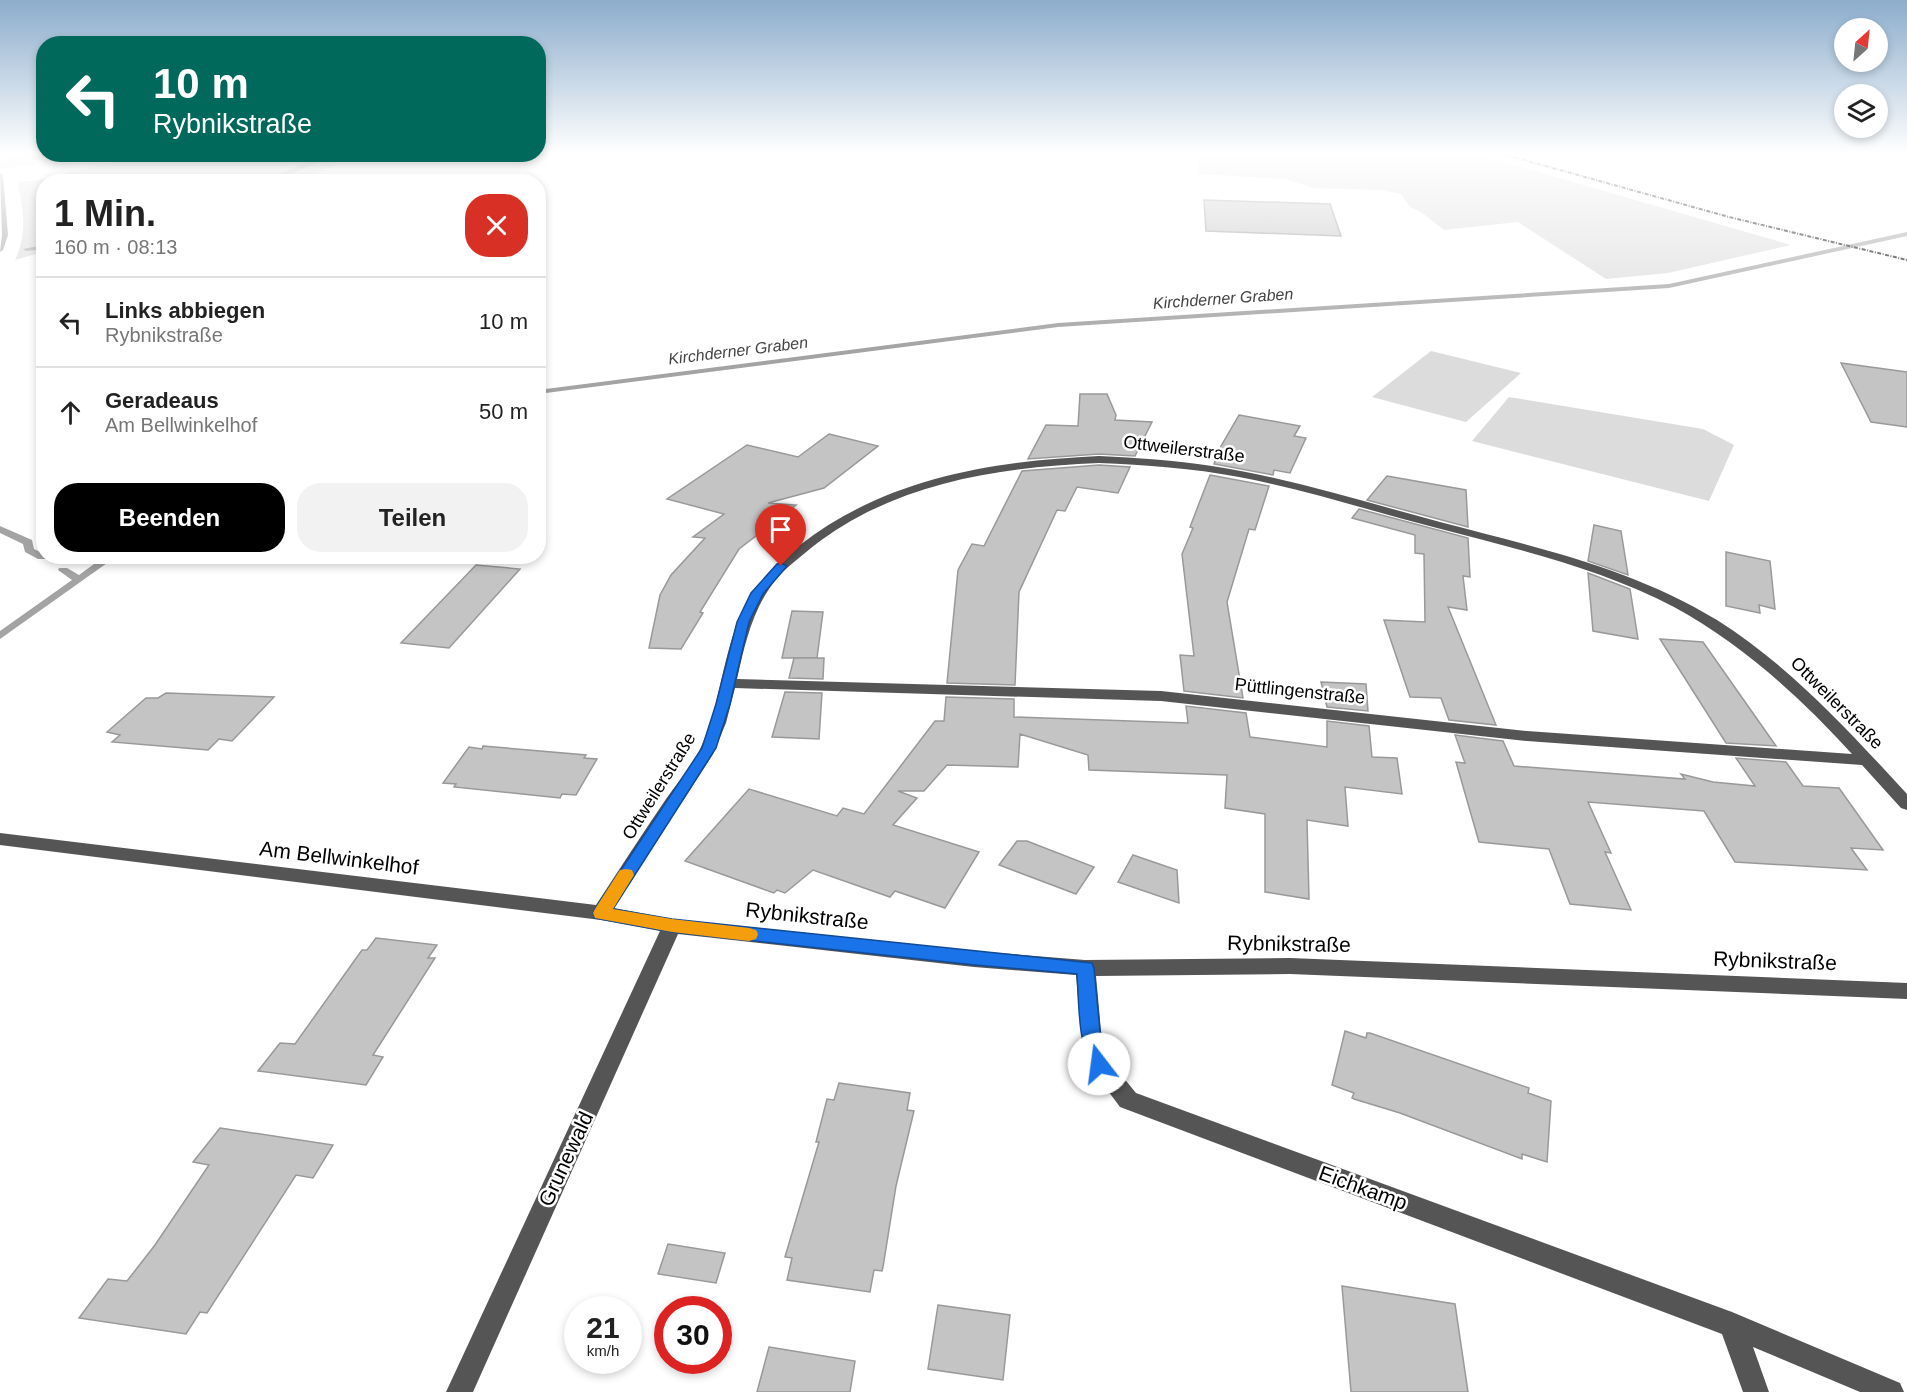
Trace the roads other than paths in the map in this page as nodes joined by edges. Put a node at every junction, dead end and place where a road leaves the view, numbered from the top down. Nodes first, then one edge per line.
1 (728, 683) junction
2 (1867, 760) junction
3 (1907, 804) edge
4 (0, 838) edge
5 (601, 913) junction
6 (672, 926) junction
7 (1085, 968) junction
8 (1907, 991) edge
9 (1732, 1325) junction
10 (459, 1392) edge
11 (1756, 1392) edge
12 (1891, 1392) edge

1 - 2 street, Püttlingenstraße
1 - 2 street, Ottweilerstraße
1 - 5 street, Ottweilerstraße
2 - 3 street, Ottweilerstraße
4 - 5 street, Am Bellwinkelhof
5 - 6 street, Am Bellwinkelhof
6 - 7 street, Rybnikstraße
6 - 10 street, Grunewald
7 - 8 street, Rybnikstraße
7 - 9 street, Eichkamp
9 - 11 street
9 - 12 street, Eichkamp

